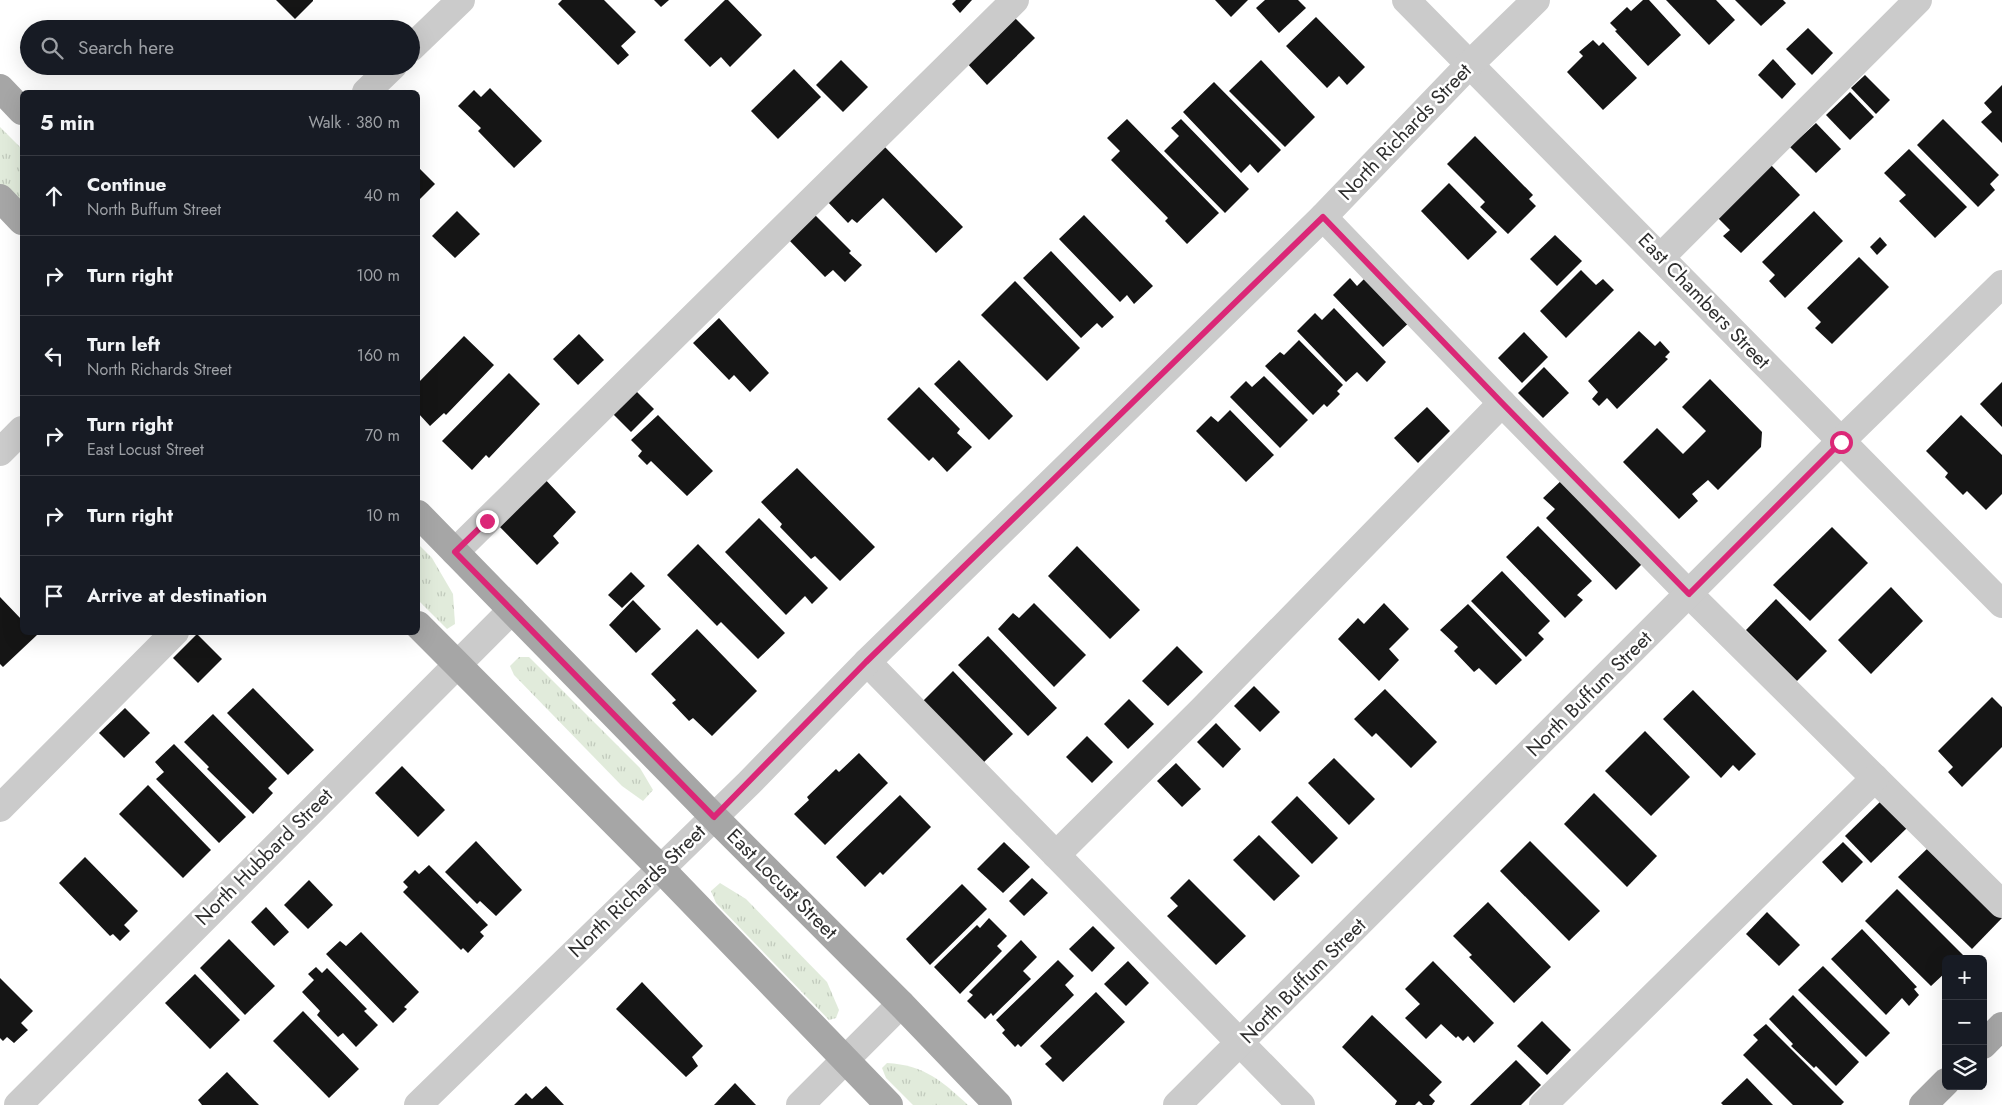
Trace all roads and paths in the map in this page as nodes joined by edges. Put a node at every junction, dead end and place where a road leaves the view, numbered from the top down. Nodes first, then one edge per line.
1 (461, 0) edge
2 (1015, 0) edge
3 (1406, 0) edge
4 (1536, 0) edge
5 (1918, 0) edge
6 (420, 39) edge
7 (1470, 64) junction
8 (384, 75) edge
9 (0, 88) edge
10 (368, 90) edge
11 (20, 109) edge
12 (0, 198) edge
13 (1323, 217) junction
14 (20, 219) edge
15 (1661, 257) junction
16 (2002, 284) edge
17 (1502, 403) junction
18 (20, 432) edge
19 (1841, 442) junction
20 (0, 452) edge
21 (420, 516) edge
22 (455, 552) junction
23 (1689, 594) junction
24 (2002, 604) edge
25 (512, 610) junction
26 (420, 627) edge
27 (172, 635) edge
28 (866, 662) junction
29 (456, 664) junction
30 (1876, 778) junction
31 (0, 808) edge
32 (714, 817) junction
33 (1056, 855) junction
34 (661, 868) junction
35 (2002, 904) edge
36 (901, 1004) junction
37 (2002, 1026) edge
38 (1987, 1041) edge
39 (1240, 1044) junction
40 (846, 1060) junction
41 (1942, 1086) edge
42 (18, 1105) edge
43 (418, 1105) edge
44 (800, 1105) edge
45 (889, 1105) edge
46 (998, 1105) edge
47 (1177, 1105) edge
48 (1301, 1105) edge
49 (1543, 1105) edge
50 (1923, 1105) edge

1 - 6 street
2 - 22 street
3 - 7 street, East Chambers Street
4 - 7 street, North Richards Street
5 - 15 street
7 - 13 street, North Richards Street
7 - 15 street, East Chambers Street
8 - 10 street
9 - 11 main road
12 - 14 main road
13 - 17 street
13 - 28 street, North Richards Street
15 - 19 street, East Chambers Street
16 - 19 street, North Buffum Street
17 - 23 street
17 - 33 street
18 - 20 street
19 - 23 street, North Buffum Street
19 - 24 street, East Chambers Street
21 - 22 main road, East Locust Street
22 - 25 main road, East Locust Street
23 - 30 street
23 - 39 street, North Buffum Street
25 - 29 street, North Hubbard Street
25 - 32 main road, East Locust Street
26 - 29 main road
27 - 31 street
28 - 32 street, North Richards Street
28 - 33 street
29 - 34 main road
29 - 42 street, North Hubbard Street
30 - 35 street
30 - 49 street
32 - 34 street, North Richards Street
32 - 36 main road, East Locust Street
33 - 39 street
34 - 40 main road
34 - 43 street, North Richards Street
36 - 40 street
36 - 46 main road, East Locust Street
37 - 38 main road
39 - 47 street, North Buffum Street
39 - 48 street
40 - 44 street
40 - 45 main road
41 - 50 main road

